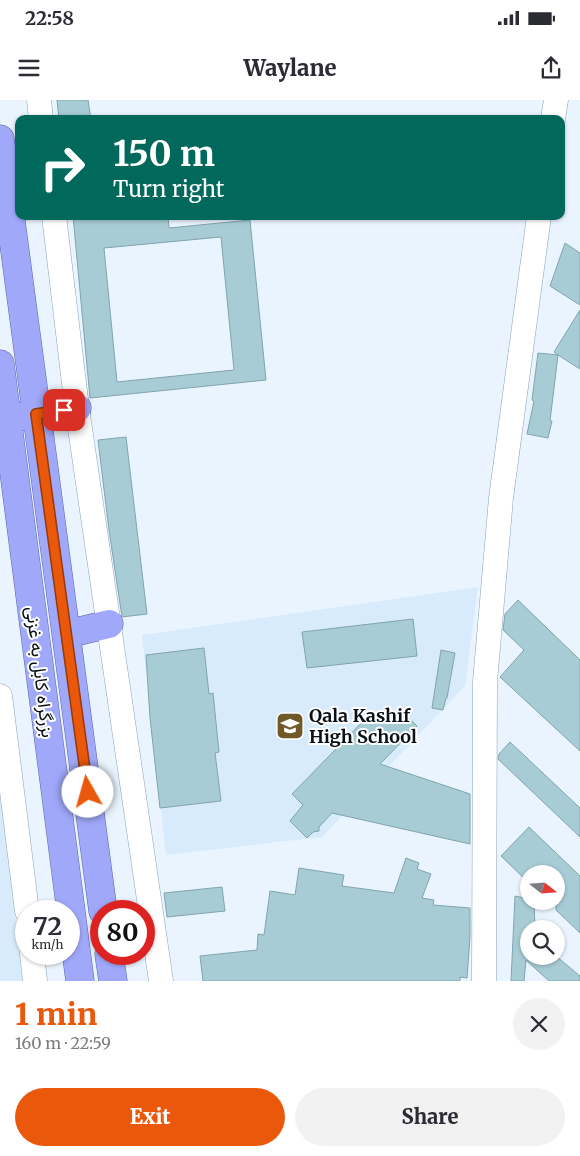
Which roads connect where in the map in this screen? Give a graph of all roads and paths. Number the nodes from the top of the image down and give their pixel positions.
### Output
1 (39, 100) edge
2 (556, 100) edge
3 (41, 115) edge
4 (554, 115) edge
5 (7, 148) edge
6 (54, 220) edge
7 (538, 220) edge
8 (0, 364) edge
9 (77, 408) junction
10 (36, 414) junction
11 (3, 419) edge
12 (109, 624) junction
13 (67, 634) junction
14 (0, 696) edge
15 (26, 900) edge
16 (102, 900) edge
17 (34, 965) edge
18 (111, 965) edge
19 (36, 981) edge
20 (80, 981) edge
21 (113, 981) edge
22 (161, 981) edge
23 (484, 981) edge

1 - 3 street
2 - 4 street
5 - 10 highway, بزرگراه کابل به غزنی
6 - 9 street
7 - 23 street
8 - 11 highway, بزرگراه کابل به غزنی
9 - 10 highway
9 - 12 street
10 - 11 highway
10 - 13 highway, بزرگراه کابل به غزنی
11 - 20 highway, بزرگراه کابل به غزنی
12 - 13 highway
12 - 22 street
13 - 16 highway, بزرگراه کابل به غزنی
14 - 15 street
17 - 19 street
18 - 21 highway

